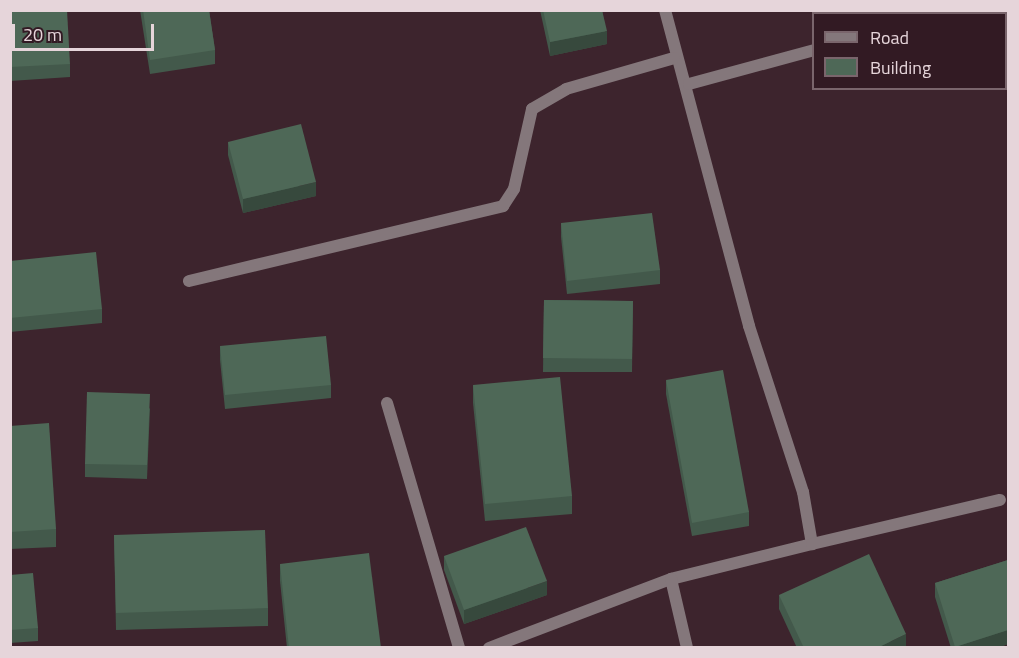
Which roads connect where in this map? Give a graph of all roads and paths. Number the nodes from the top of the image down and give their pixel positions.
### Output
1 (665, 10) edge
2 (812, 50) edge
3 (674, 58) junction
4 (689, 84) junction
5 (189, 281) dead end
6 (387, 403) dead end
7 (1000, 500) dead end
8 (812, 543) junction
9 (670, 579) junction
10 (459, 648) edge
11 (489, 648) edge
12 (687, 648) edge

1 - 3 street
2 - 4 street
3 - 4 street
3 - 5 street
4 - 8 street
6 - 10 street
7 - 8 street
8 - 9 street
9 - 11 street
9 - 12 street

